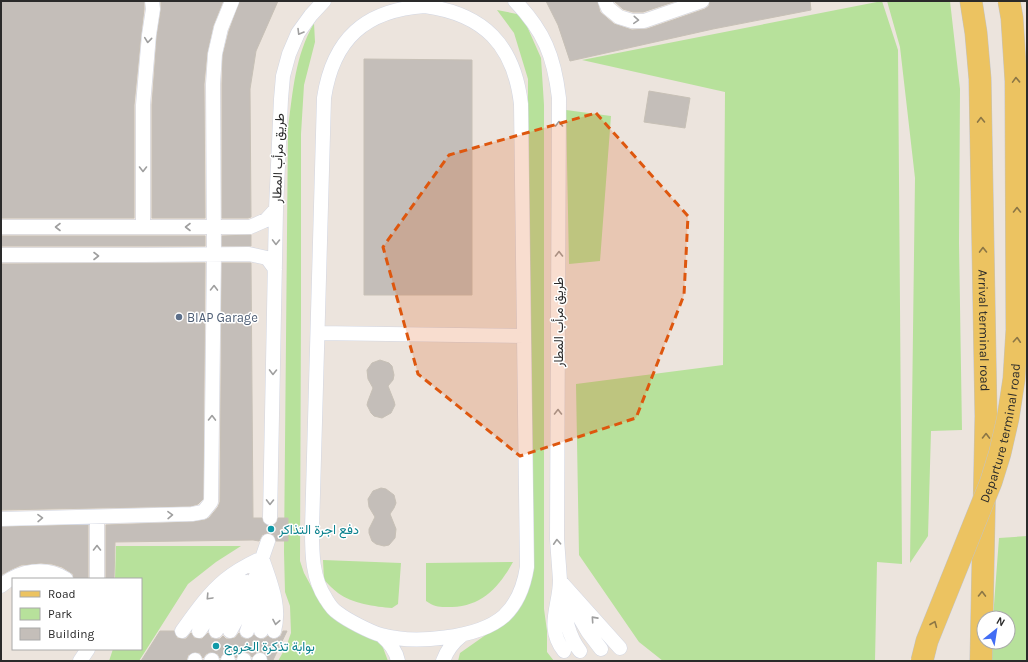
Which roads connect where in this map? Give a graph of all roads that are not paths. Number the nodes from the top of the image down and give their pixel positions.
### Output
1 (152, 1) edge
2 (232, 1) edge
3 (324, 1) edge
4 (515, 1) edge
5 (605, 1) edge
6 (702, 1) edge
7 (971, 1) edge
8 (1009, 1) edge
9 (276, 209) junction
10 (1, 227) edge
11 (143, 227) junction
12 (214, 227) junction
13 (1, 255) edge
14 (214, 255) junction
15 (275, 269) junction
16 (318, 333) junction
17 (524, 336) junction
18 (97, 517) junction
19 (270, 518) dead end
20 (1, 519) edge
21 (268, 541) dead end
22 (262, 558) junction
23 (13, 578) edge
24 (65, 578) edge
25 (97, 578) edge
26 (12, 579) edge
27 (560, 581) junction
28 (1, 586) edge
29 (182, 631) dead end
30 (199, 631) dead end
31 (216, 631) dead end
32 (230, 631) dead end
33 (247, 631) dead end
34 (268, 631) dead end
35 (381, 635) junction
36 (461, 636) junction
37 (620, 648) dead end
38 (601, 649) dead end
39 (89, 650) edge
40 (90, 650) edge
41 (564, 651) dead end
42 (580, 651) dead end
43 (80, 661) edge
44 (84, 661) edge
45 (398, 661) edge
46 (443, 661) edge
47 (922, 661) edge
48 (981, 661) edge

1 -> 11 lane
2 - 12 lane
3 -> 9 lane, طريق مرأب المطار
27 -> 4 lane, طريق مرأب المطار
5 -> 6 lane
48 -> 7 main road, Arrival terminal road
47 -> 8 main road, Departure terminal road, bridge
9 - 12 lane
9 -> 15 lane, طريق مرأب المطار
11 -> 10 lane
12 -> 11 lane
12 - 14 lane
13 -> 14 lane
14 - 15 lane
18 -> 14 lane
15 -> 19 lane, طريق مرأب المطار
16 - 17 lane
16 - 17 lane
16 - 35 lane
17 - 36 lane
20 -> 18 lane
25 -> 18 lane
21 - 22 lane
22 -> 29 lane
22 - 30 lane
22 - 31 lane
22 - 32 lane
22 - 33 lane
22 - 34 lane
23 - 24 lane
26 - 28 lane
37 -> 27 lane
27 - 38 lane
27 - 41 lane, طريق مرأب المطار
27 - 42 lane
35 - 36 lane
35 - 45 lane
36 - 46 lane
39 - 43 lane
40 - 44 lane

